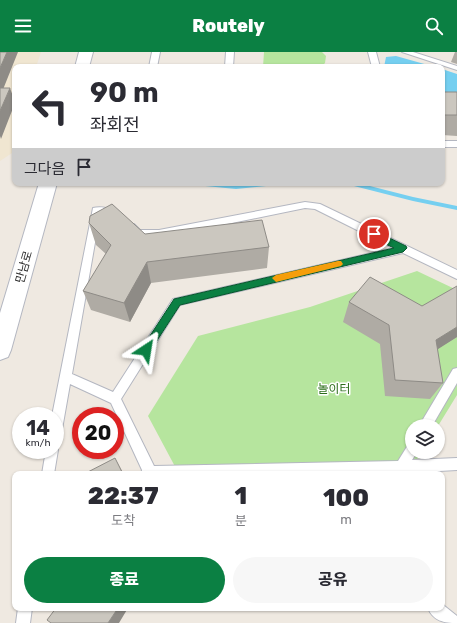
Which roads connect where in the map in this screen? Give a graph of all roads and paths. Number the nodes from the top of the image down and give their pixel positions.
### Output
1 (86, 52) edge
2 (156, 52) edge
3 (230, 52) edge
4 (372, 52) edge
5 (406, 52) edge
6 (438, 52) edge
7 (435, 61) junction
8 (83, 64) edge
9 (154, 64) edge
10 (229, 64) edge
11 (375, 64) edge
12 (444, 64) edge
13 (445, 64) edge
14 (457, 68) edge
15 (445, 144) edge
16 (457, 144) edge
17 (47, 186) edge
18 (403, 248) junction
19 (457, 275) edge
20 (0, 350) edge
21 (457, 373) edge
22 (65, 376) junction
23 (114, 399) junction
24 (60, 407) edge
25 (429, 419) edge
26 (50, 459) edge
27 (406, 459) edge
28 (457, 464) edge
29 (401, 467) junction
30 (48, 471) edge
31 (148, 471) edge
32 (380, 471) edge
33 (25, 611) edge
34 (439, 611) edge
35 (23, 623) edge
36 (454, 623) edge

1 - 8 street
2 - 9 lane
3 - 10 lane
4 - 11 lane
5 - 7 lane
6 - 7 lane
7 - 12 lane
13 - 14 lane
15 - 16 lane
17 - 20 street, 만남로
18 - 19 lane
18 - 22 lane
18 - 23 lane
21 - 25 lane
22 - 23 lane
22 - 24 lane
23 - 31 lane
26 - 30 lane
27 - 29 lane
28 - 29 lane
29 - 32 lane
33 - 35 lane
34 - 36 lane

